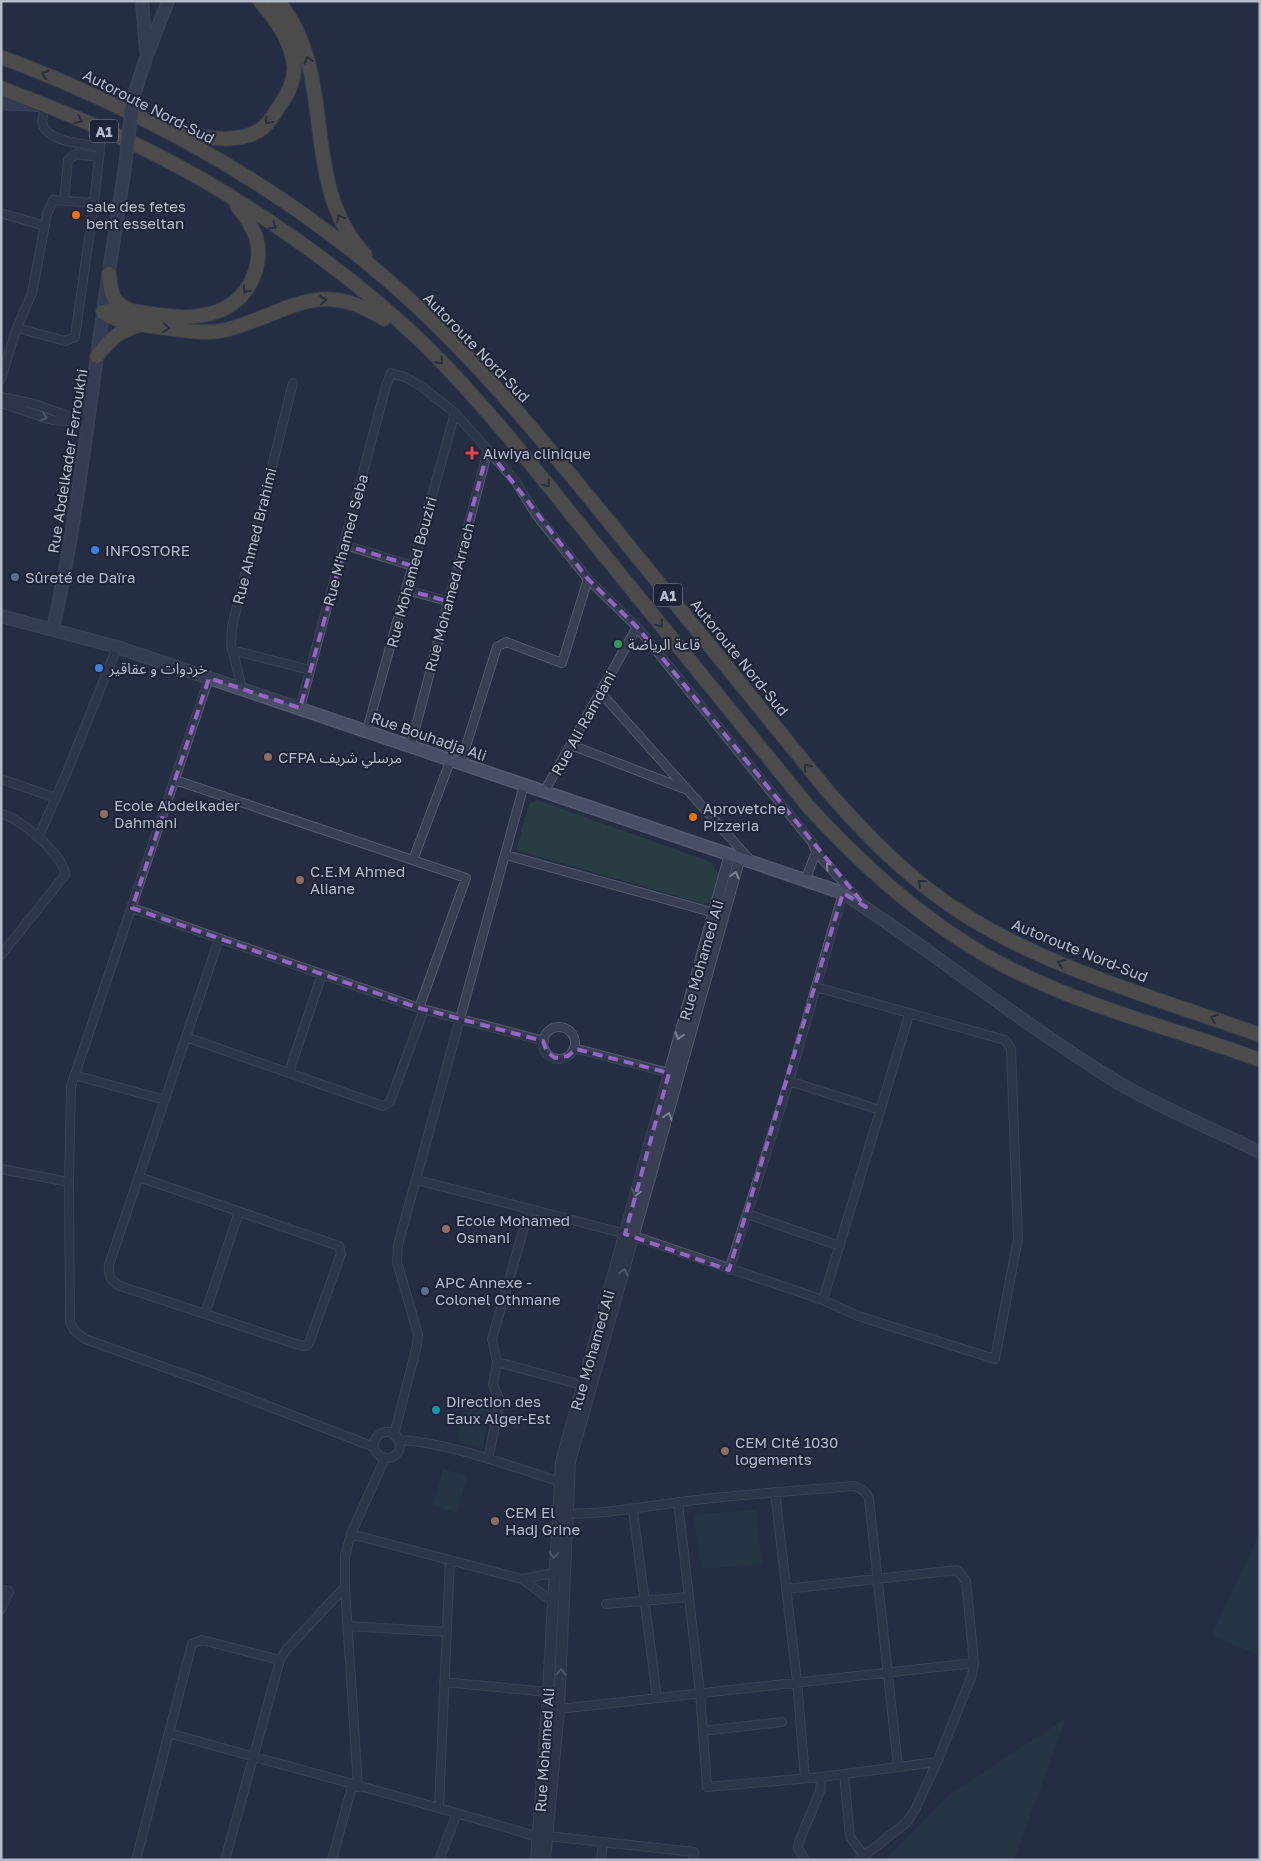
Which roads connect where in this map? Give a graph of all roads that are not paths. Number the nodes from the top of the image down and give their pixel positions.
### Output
1 (142, 1) edge
2 (168, 1) edge
3 (260, 1) edge
4 (278, 1) edge
5 (147, 55) junction
6 (1, 57) edge
7 (1, 88) edge
8 (106, 100) junction
9 (1, 103) edge
10 (45, 105) junction
11 (102, 130) junction
12 (100, 147) junction
13 (99, 158) junction
14 (203, 181) junction
15 (64, 201) junction
16 (94, 203) junction
17 (1, 213) edge
18 (45, 226) junction
19 (109, 274) junction
20 (391, 283) junction
21 (133, 311) junction
22 (103, 312) junction
23 (142, 325) junction
24 (17, 328) junction
25 (426, 346) junction
26 (97, 356) junction
27 (1, 379) edge
28 (292, 384) dead end
29 (1, 397) edge
30 (1, 403) edge
31 (455, 413) junction
32 (89, 423) junction
33 (488, 450) junction
34 (345, 544) junction
35 (413, 566) junction
36 (588, 579) junction
37 (407, 590) junction
38 (447, 601) junction
39 (1, 616) edge
40 (637, 627) junction
41 (53, 629) junction
42 (117, 647) junction
43 (232, 650) junction
44 (310, 670) junction
45 (209, 678) junction
46 (242, 688) junction
47 (600, 692) junction
48 (300, 708) junction
49 (367, 730) junction
50 (411, 745) junction
51 (570, 745) junction
52 (456, 761) junction
53 (1, 779) edge
54 (175, 780) junction
55 (524, 785) junction
56 (687, 790) junction
57 (544, 792) junction
58 (56, 798) junction
59 (1, 814) edge
60 (38, 836) junction
61 (816, 852) junction
62 (506, 855) junction
63 (740, 857) junction
64 (413, 860) junction
65 (806, 878) junction
66 (843, 893) junction
67 (866, 907) junction
68 (132, 908) junction
69 (714, 913) junction
70 (219, 939) junction
71 (1, 955) edge
72 (322, 974) junction
73 (816, 987) junction
74 (421, 1008) junction
75 (909, 1015) junction
76 (461, 1020) junction
77 (1260, 1035) edge
78 (186, 1037) junction
79 (544, 1041) junction
80 (574, 1048) junction
81 (1260, 1060) edge
82 (289, 1072) junction
83 (669, 1073) junction
84 (74, 1075) junction
85 (789, 1081) junction
86 (165, 1100) junction
87 (880, 1110) junction
88 (1260, 1152) edge
89 (1, 1169) edge
90 (139, 1177) junction
91 (416, 1180) junction
92 (69, 1182) junction
93 (529, 1210) junction
94 (239, 1212) junction
95 (747, 1214) junction
96 (629, 1235) junction
97 (840, 1246) junction
98 (729, 1270) junction
99 (824, 1300) junction
100 (205, 1314) junction
101 (497, 1362) junction
102 (582, 1385) junction
103 (396, 1437) junction
104 (374, 1447) junction
105 (385, 1458) junction
106 (488, 1459) junction
107 (563, 1483) junction
108 (775, 1492) junction
109 (678, 1502) junction
110 (633, 1510) junction
111 (567, 1514) junction
112 (351, 1534) junction
113 (450, 1560) junction
114 (553, 1573) junction
115 (522, 1579) junction
116 (878, 1579) junction
117 (564, 1580) junction
118 (345, 1587) junction
119 (786, 1589) junction
120 (1, 1590) edge
121 (564, 1592) junction
122 (689, 1597) junction
123 (644, 1600) junction
124 (552, 1601) junction
125 (606, 1604) dead end
126 (1, 1609) edge
127 (348, 1626) junction
128 (447, 1632) junction
129 (280, 1660) junction
130 (974, 1663) junction
131 (889, 1672) junction
132 (797, 1681) junction
133 (444, 1682) junction
134 (548, 1692) junction
135 (700, 1693) junction
136 (657, 1698) junction
137 (559, 1709) junction
138 (782, 1722) dead end
139 (703, 1731) junction
140 (169, 1733) junction
141 (254, 1757) junction
142 (937, 1762) junction
143 (898, 1767) junction
144 (844, 1774) junction
145 (821, 1776) junction
146 (805, 1778) junction
147 (355, 1786) junction
148 (439, 1807) junction
149 (457, 1813) junction
150 (543, 1836) junction
151 (603, 1842) junction
152 (862, 1858) edge
153 (136, 1860) edge
154 (225, 1860) edge
155 (332, 1860) edge
156 (439, 1860) edge
157 (536, 1860) edge
158 (545, 1860) edge
159 (601, 1860) edge
160 (693, 1860) edge
161 (805, 1860) edge

1 - 5 main road
2 - 5 main road, Rue Abdelkader Ferroukhi
3 -> 8 highway
20 -> 4 highway
5 - 19 main road, Rue Abdelkader Ferroukhi, bridge
8 -> 6 highway, Autoroute Nord-Sud / A1
7 - 10 highway, A1
8 - 20 highway, Autoroute Nord-Sud / A1
9 - 10 main road
10 -> 11 highway, A1
10 - 12 street
11 - 12 street
11 - 14 highway, A1
12 - 13 street
13 - 15 street
13 - 16 street
14 -> 21 highway
14 -> 25 highway, A1
15 - 16 street
15 - 18 street
16 - 24 street
17 - 18 street
18 - 24 street
19 - 21 highway
19 - 22 main road, Rue Abdelkader Ferroukhi
77 -> 20 highway, Autoroute Nord-Sud / A1
21 - 22 highway
22 - 23 highway
22 - 26 main road, Rue Abdelkader Ferroukhi
23 -> 25 highway
23 - 26 highway
24 - 27 street
25 -> 81 highway, A1
26 - 32 main road, Rue Abdelkader Ferroukhi
28 - 43 street, Rue Ahmed Brahimi
29 - 32 street
30 -> 32 street
31 - 33 street
31 - 34 street, Rue M'hamed Seba
31 - 35 street, Rue Mohamed Bouziri
32 - 41 main road, Rue Abdelkader Ferroukhi
33 - 36 street
33 - 38 street, Rue Mohamed Arrach
34 - 35 street
34 - 44 street, Rue M'hamed Seba
35 - 37 street, Rue Mohamed Bouziri
36 - 40 street
36 - 52 street
37 - 38 street
37 - 49 street, Rue Mohamed Bouziri
38 - 50 street, Rue Mohamed Arrach
39 - 41 main road, Rue Bouhadja Ali
40 - 47 street, Rue Ali Ramdani
40 - 61 street
41 - 42 main road, Rue Bouhadja Ali
42 - 45 main road, Rue Bouhadja Ali
42 - 58 street
43 - 44 street
43 - 46 street, Rue Ahmed Brahimi
44 - 48 street, Rue M'hamed Seba
45 - 46 main road, Rue Bouhadja Ali
45 - 54 street
46 - 48 main road, Rue Bouhadja Ali
47 - 51 street, Rue Ali Ramdani
47 - 56 street
48 - 49 main road, Rue Bouhadja Ali
49 - 50 main road, Rue Bouhadja Ali
50 - 52 main road, Rue Bouhadja Ali
51 - 56 street
51 - 57 street, Rue Ali Ramdani
52 - 55 main road, Rue Bouhadja Ali
52 - 64 street
53 - 58 street
54 - 64 street
54 - 68 street
55 - 57 main road, Rue Bouhadja Ali
55 - 62 street
56 - 63 street
57 - 63 main road, Rue Bouhadja Ali
58 - 60 street
59 - 60 street
60 - 71 street
61 - 65 street
67 -> 61 street
62 - 69 street
62 - 76 street
63 - 65 main road, Rue Bouhadja Ali
63 - 69 street, Rue Mohamed Ali
96 -> 63 street
64 - 74 street
65 - 66 main road, Rue Bouhadja Ali
66 - 67 main road, Rue Bouhadja Ali
66 - 73 street
67 - 88 main road, Rue Bouhadja Ali
68 - 70 street
68 - 84 street
69 -> 83 street, Rue Mohamed Ali
70 - 72 street
70 - 78 street
72 - 74 street
72 - 82 street
73 - 75 street
73 - 85 street
74 - 76 street
74 - 82 street
75 - 87 street
75 - 99 street
76 - 79 street
76 - 91 street
78 - 82 street
78 - 86 street
79 - 80 street
79 - 80 street
80 - 83 street
83 -> 96 street, Rue Mohamed Ali
84 - 86 street
84 - 92 street
85 - 87 street
85 - 95 street
86 - 90 street
87 - 97 street
89 - 92 street
90 - 94 street
90 - 100 street
91 - 93 street
91 - 103 street
92 - 104 street
93 - 96 street
93 - 101 street
94 - 100 street
94 - 100 street
95 - 97 street
95 - 98 street
96 - 98 street
96 - 102 street, Rue Mohamed Ali
107 -> 96 street
97 - 99 street
98 - 99 street
101 - 102 street
101 - 106 street
102 - 107 street, Rue Mohamed Ali
103 - 104 street
103 - 105 street
103 - 106 street
104 - 105 street
105 - 112 street
106 - 107 street
107 - 111 street
107 -> 114 street, Rue Mohamed Ali
108 - 109 street
108 - 116 street
108 - 119 street
109 - 110 street
109 - 122 street
110 - 111 street
110 - 123 street
111 - 117 street
112 - 113 street
112 - 118 street
113 - 115 street
113 - 128 street
114 - 115 street
114 - 117 street
114 - 124 street, Rue Mohamed Ali
115 - 124 street
116 - 119 street
116 - 130 street
116 - 131 street
117 - 121 street
118 - 127 street
118 - 129 street
119 - 132 street
120 - 126 street
121 - 124 street
137 -> 121 street
122 - 123 street
122 - 135 street
123 - 125 street
123 - 136 street
124 - 134 street, Rue Mohamed Ali
127 - 128 street
127 - 147 street
128 - 133 street
129 - 140 street
129 - 141 street
130 - 131 street
130 - 142 street
131 - 132 street
131 - 143 street
132 - 135 street
132 - 146 street
133 - 134 street
133 - 148 street
134 - 150 street, Rue Mohamed Ali
135 - 136 street
135 - 139 street
136 - 137 street
137 - 150 street
138 - 139 street
139 - 146 street
140 - 141 street
140 - 153 street
141 - 147 street
141 - 154 street
142 - 143 street
142 - 152 street
143 - 144 street
144 - 145 street
144 - 152 street
145 - 146 street
145 - 161 street
147 - 148 street
147 - 155 street
148 - 149 street
149 - 150 street
149 - 156 street
150 - 151 street
150 - 157 street, Rue Mohamed Ali
150 - 158 street
151 - 159 street
151 - 160 street

